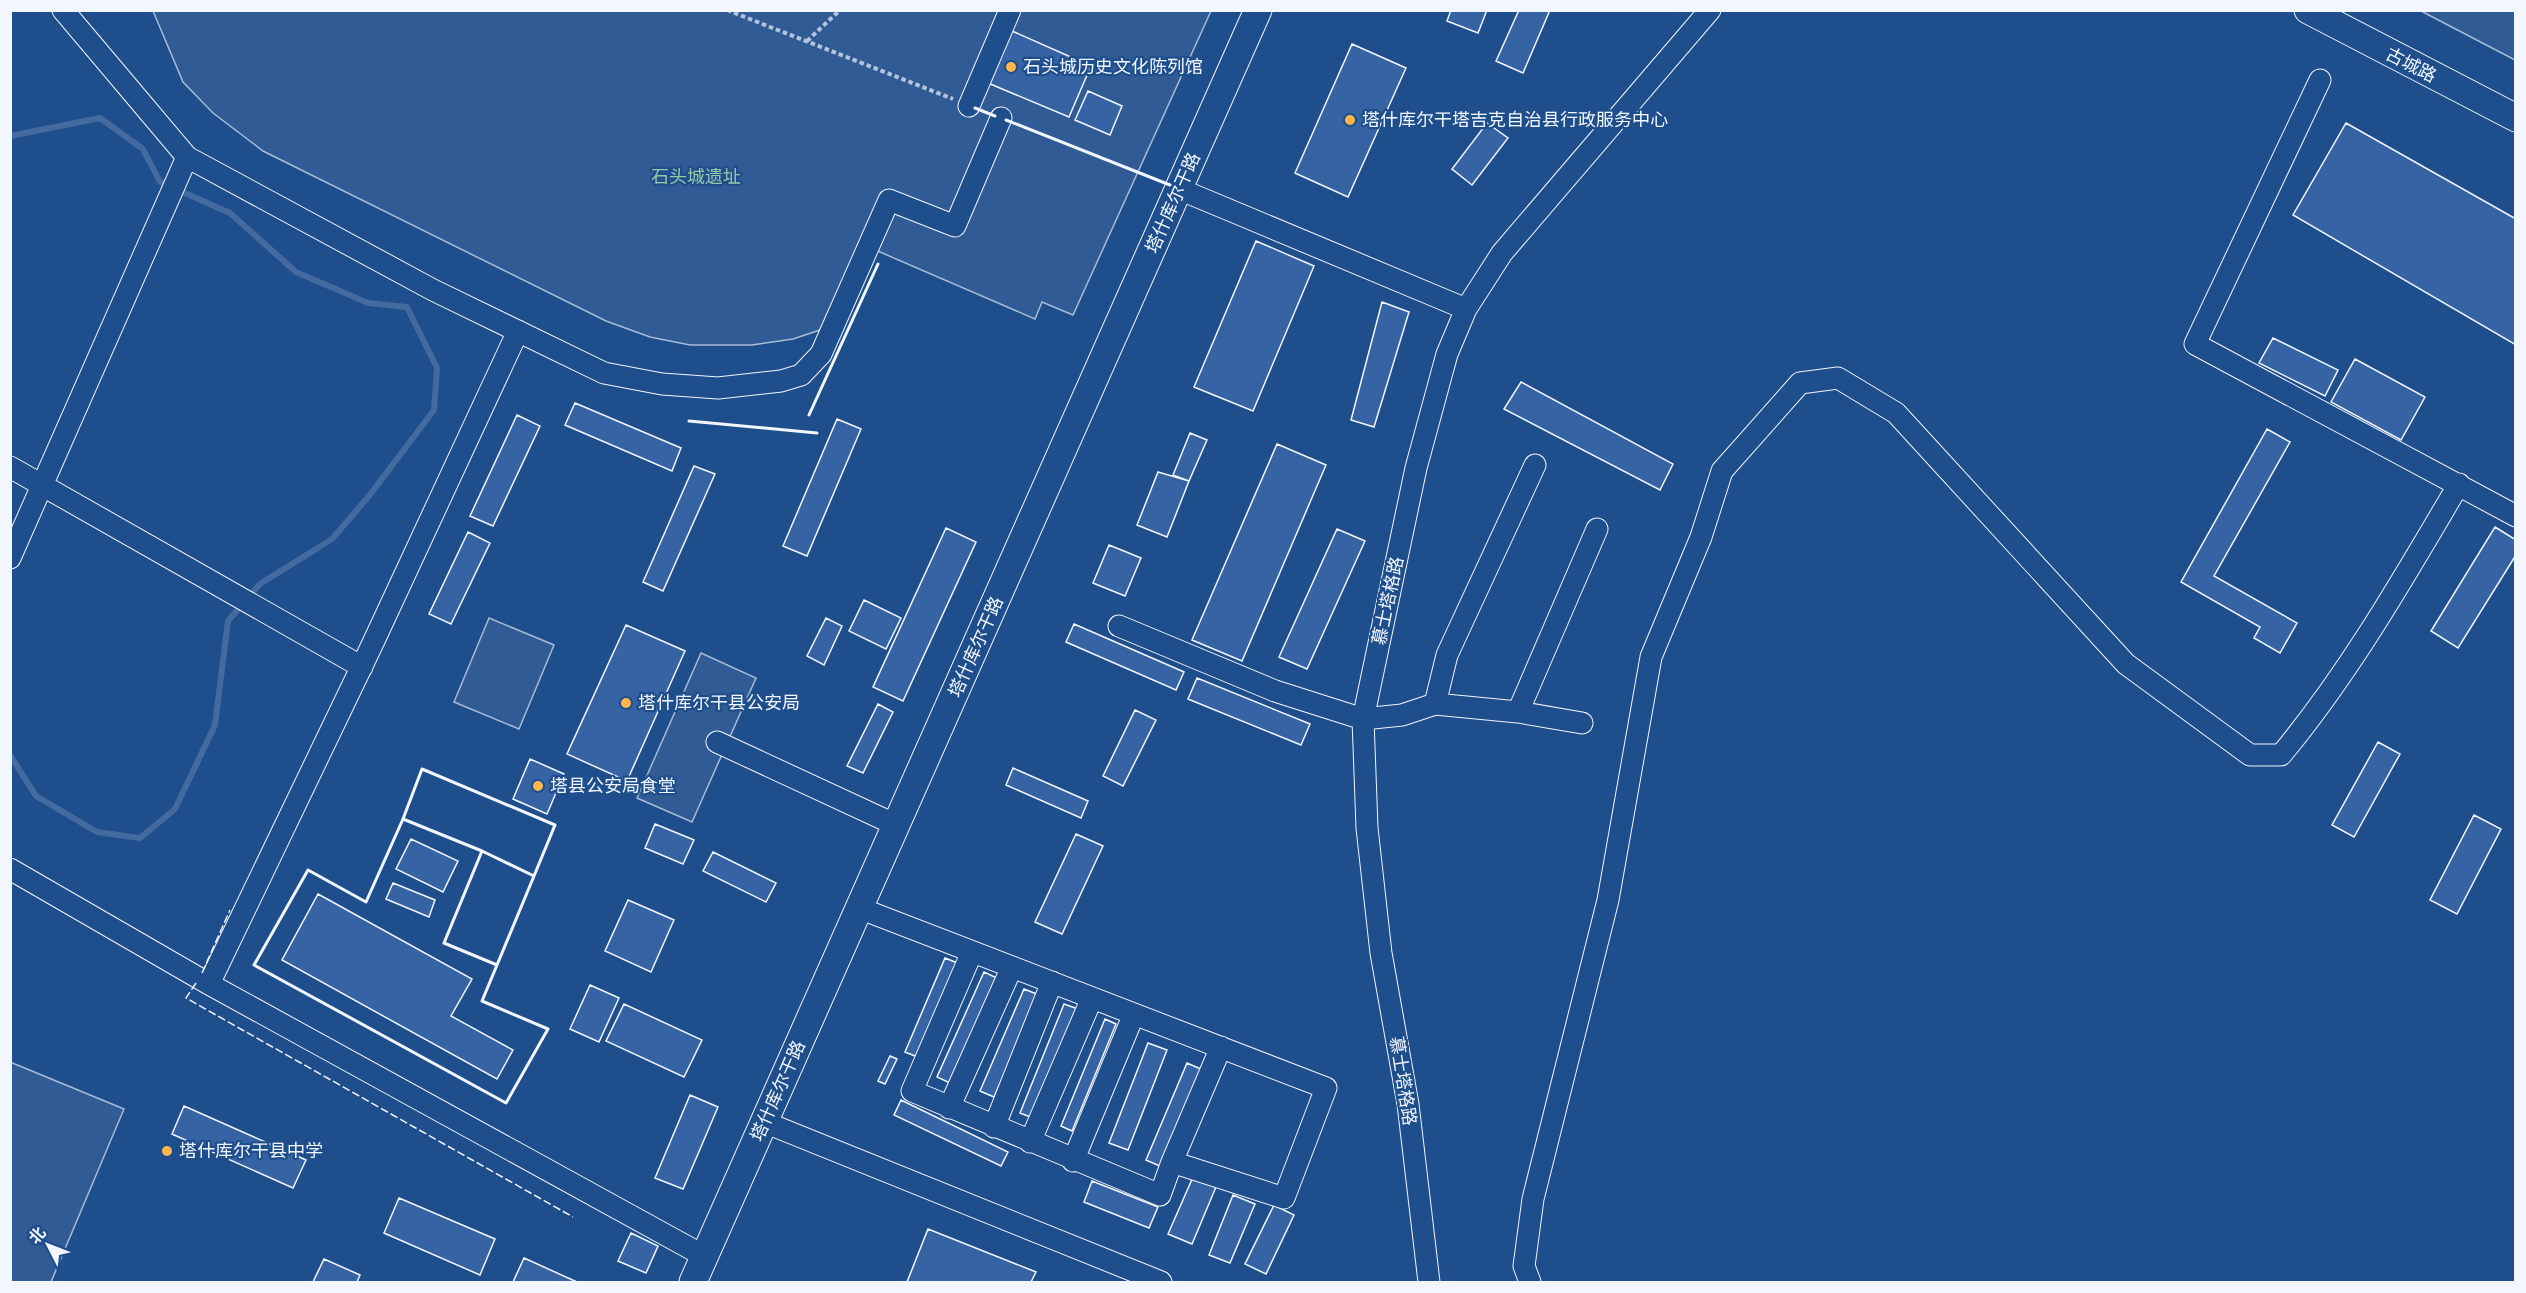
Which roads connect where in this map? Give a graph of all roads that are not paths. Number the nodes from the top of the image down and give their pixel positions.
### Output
1 (63, 10) edge
2 (1010, 10) edge
3 (1258, 10) edge
4 (1710, 10) edge
5 (2308, 10) edge
6 (2320, 80) dead end
7 (969, 105) road end
8 (1001, 118) dead end
9 (2516, 118) edge
10 (188, 157) junction
11 (1179, 189) junction
12 (1466, 309) junction
13 (518, 331) junction
14 (1535, 465) dead end
15 (10, 467) edge
16 (43, 484) junction
17 (2459, 484) junction
18 (2516, 516) edge
19 (1598, 529) dead end
20 (10, 558) edge
21 (1119, 626) dead end
22 (362, 667) junction
23 (1435, 704) junction
24 (1518, 712) junction
25 (1363, 719) junction
26 (1582, 723) dead end
27 (717, 742) dead end
28 (896, 825) junction
29 (10, 869) edge
30 (859, 908) junction
31 (972, 952) junction
32 (1012, 967) junction
33 (1052, 982) junction
34 (209, 984) junction
35 (1092, 998) junction
36 (1134, 1014) junction
37 (1221, 1047) junction
38 (949, 1108) junction
39 (764, 1122) junction
40 (994, 1127) junction
41 (1030, 1142) junction
42 (1073, 1161) junction
43 (1172, 1161) junction
44 (704, 1256) junction
45 (693, 1282) edge
46 (1161, 1282) edge
47 (1429, 1282) edge
48 (1530, 1282) edge

1 - 10 street
2 - 7 street
3 - 11 main road, 塔什库尔干路
4 - 12 street, 慕士塔格路
5 - 9 main road, 古城路
6 - 17 street
8 - 13 street
10 - 13 street
10 - 16 street
11 - 12 street
11 - 28 main road, 塔什库尔干路
12 - 25 street, 慕士塔格路
13 - 22 street
14 - 23 street
15 - 16 street
16 - 20 street
16 - 22 street
17 - 18 street
17 - 48 street
19 - 24 street
21 - 25 street
22 - 34 street
23 - 24 street
23 - 25 street
24 - 26 street
25 - 47 street, 慕士塔格路
27 - 28 street
28 - 30 main road, 塔什库尔干路
29 - 34 street
30 - 31 street
30 - 39 main road, 塔什库尔干路
31 - 32 street
31 - 38 street
32 - 33 street
32 - 38 street
33 - 35 street
33 - 40 street
34 - 44 street
35 - 36 street
35 - 41 street
36 - 37 street
36 - 42 street
37 - 43 street
37 - 43 street
38 - 40 street
39 - 44 main road, 塔什库尔干路
39 - 46 street
40 - 41 street
41 - 42 street
42 - 43 street
44 - 45 main road, 塔什库尔干路

